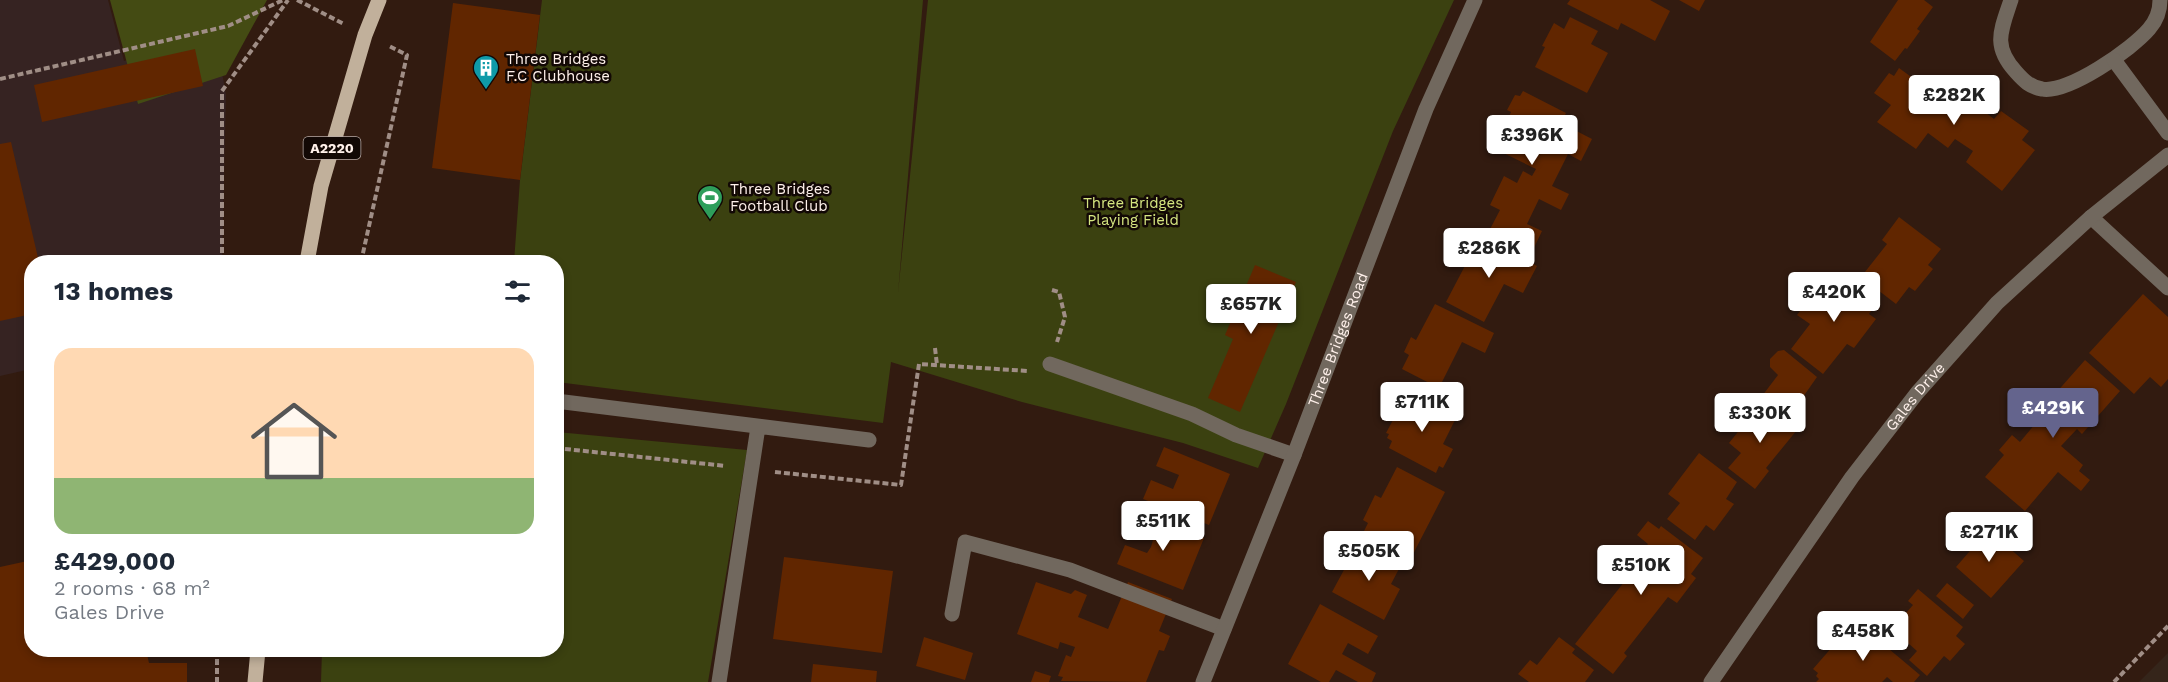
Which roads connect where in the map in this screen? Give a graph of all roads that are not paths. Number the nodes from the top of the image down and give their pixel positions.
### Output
1 (379, 0) edge
2 (1475, 0) edge
3 (2011, 0) edge
4 (2160, 0) edge
5 (2114, 60) junction
6 (2168, 134) edge
7 (2168, 154) edge
8 (2091, 217) junction
9 (308, 255) edge
10 (2168, 288) edge
11 (1050, 364) road end
12 (564, 402) edge
13 (758, 427) junction
14 (869, 440) dead end
15 (1294, 455) junction
16 (952, 614) dead end
17 (1224, 629) junction
18 (257, 657) edge
19 (255, 682) edge
20 (719, 682) edge
21 (1203, 682) edge
22 (1711, 682) edge

1 - 9 main road, A2220
2 - 15 street, Three Bridges Road
3 - 5 street
4 - 5 street
5 - 6 street
7 - 8 street, Gales Drive
8 - 10 street
8 - 22 street, Gales Drive
11 - 15 street
12 - 13 street
13 - 14 street
13 - 20 street
15 - 17 street, Three Bridges Road
16 - 17 street
17 - 21 street, Three Bridges Road
18 - 19 main road

